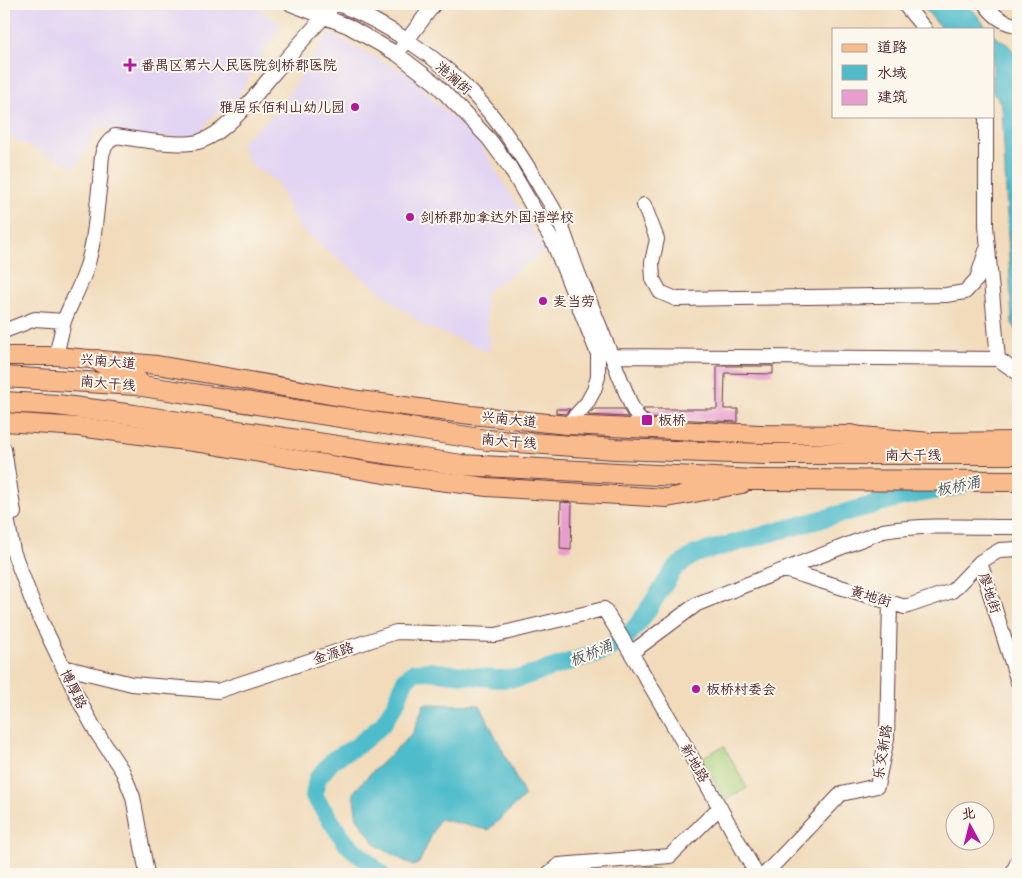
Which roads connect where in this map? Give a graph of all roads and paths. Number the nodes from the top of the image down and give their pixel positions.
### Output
1 (292, 4) edge
2 (337, 4) edge
3 (904, 4) edge
4 (984, 4) edge
5 (433, 5) edge
6 (324, 17) junction
7 (1018, 25) edge
8 (924, 28) edge
9 (407, 40) junction
10 (397, 54) junction
11 (986, 118) edge
12 (540, 186) junction
13 (526, 195) junction
14 (644, 204) dead end
15 (988, 245) junction
16 (578, 289) junction
17 (64, 321) junction
18 (4, 332) edge
19 (4, 356) edge
20 (56, 356) junction
21 (612, 356) junction
22 (998, 356) junction
23 (96, 360) junction
24 (1018, 373) edge
25 (4, 376) edge
26 (148, 387) junction
27 (4, 418) edge
28 (567, 425) junction
29 (649, 429) junction
30 (850, 435) junction
31 (1018, 441) edge
32 (4, 449) edge
33 (1018, 454) edge
34 (944, 455) junction
35 (1018, 481) edge
36 (4, 501) edge
37 (1018, 527) edge
38 (8, 546) edge
39 (1018, 549) edge
40 (980, 562) junction
41 (785, 570) junction
42 (890, 602) junction
43 (604, 609) joint
44 (631, 653) junction
45 (63, 667) junction
46 (1018, 682) edge
47 (720, 807) junction
48 (1018, 861) edge
49 (147, 874) edge
50 (548, 874) edge
51 (756, 874) edge
52 (765, 874) edge
53 (1012, 874) edge

1 - 6 street, 滟澜街
2 - 6 street
2 - 9 street, 滟澜街
3 - 8 street
4 - 7 street
5 - 9 street
6 - 10 street, 滟澜街
6 - 17 street
9 - 10 street
9 - 12 street, 滟澜街
10 - 13 street, 滟澜街
11 - 15 street
12 - 13 street
12 - 16 street, 滟澜街
13 - 16 street, 滟澜街
14 - 15 street
15 - 22 street
16 - 21 street
16 - 28 street
17 - 18 street
17 - 20 street
19 - 20 main road, 兴南大道
20 - 23 main road, 兴南大道
21 - 22 street
21 - 29 street
22 - 24 street
23 - 26 highway
23 - 28 main road, 兴南大道
25 - 26 highway, 南大干线
26 - 34 highway, 南大干线
27 - 35 highway, 南大干线
28 - 29 main road, 兴南大道
29 - 30 main road, 兴南大道
30 - 31 main road, 兴南大道
30 - 34 highway
32 - 38 street
33 - 34 highway, 南大干线
36 - 38 street, 博厚路
37 - 41 street
38 - 45 street, 博厚路
39 - 40 street, 黄地街
40 - 42 street, 黄地街
40 - 46 street, 廖地街
41 - 42 street, 黄地街
41 - 44 street
42 - 52 street, 乐交新路
43 - 44 street, 新地路
43 - 45 street, 金源路
44 - 47 street, 新地路
45 - 49 street, 博厚路
47 - 50 street
47 - 51 street, 新地路
48 - 53 street

